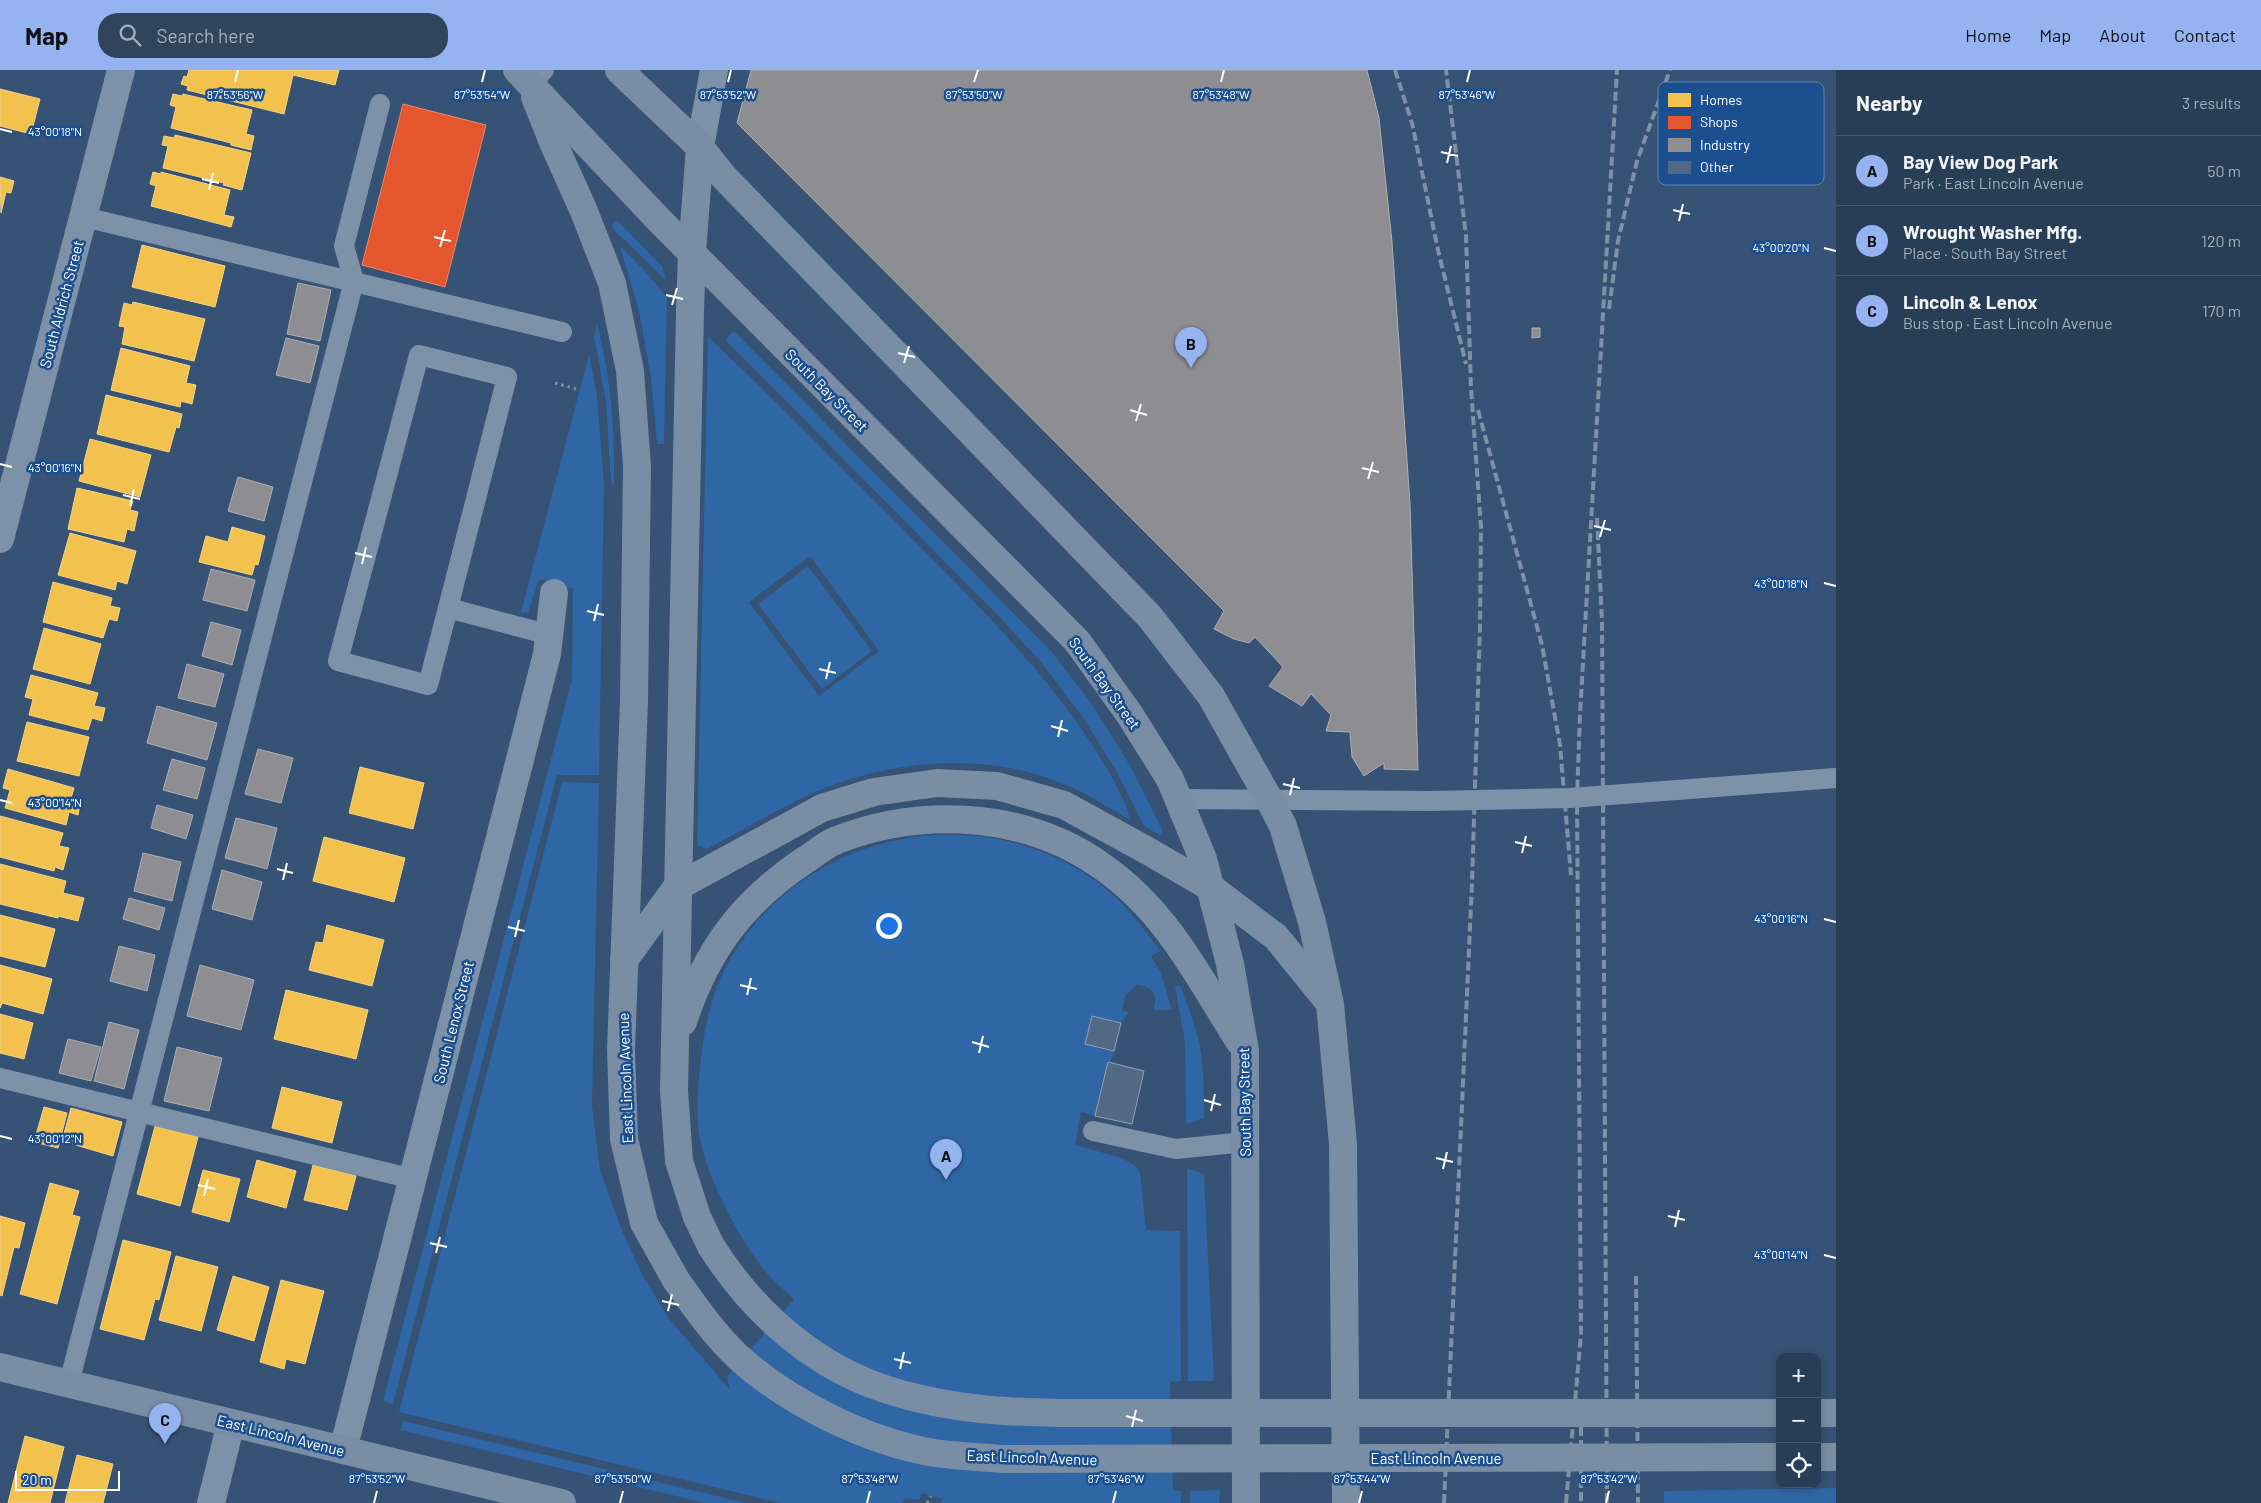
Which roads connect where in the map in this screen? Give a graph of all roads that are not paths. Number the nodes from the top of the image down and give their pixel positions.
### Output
1 (121, 70) edge
2 (619, 70) edge
3 (714, 70) edge
4 (530, 75) edge
5 (380, 104) dead end
6 (700, 147) junction
7 (84, 217) junction
8 (692, 253) junction
9 (354, 281) junction
10 (562, 332) dead end
11 (0, 539) edge
12 (554, 593) dead end
13 (448, 608) junction
14 (550, 636) junction
15 (1836, 778) edge
16 (1178, 800) junction
17 (1270, 801) junction
18 (677, 887) junction
19 (1210, 887) junction
20 (624, 960) junction
21 (1330, 1004) junction
22 (675, 1047) junction
23 (1245, 1051) junction
24 (0, 1078) edge
25 (140, 1112) junction
26 (1093, 1131) dead end
27 (1245, 1142) junction
28 (413, 1179) junction
29 (0, 1367) edge
30 (69, 1383) junction
31 (1776, 1413) edge
32 (1821, 1413) edge
33 (1836, 1413) edge
34 (231, 1422) junction
35 (343, 1450) junction
36 (1776, 1457) edge
37 (1821, 1457) edge
38 (1836, 1457) edge
39 (521, 1498) edge
40 (211, 1503) edge
41 (562, 1503) edge
42 (1246, 1503) edge
43 (1346, 1503) edge

1 - 7 street, South Aldrich Street
2 - 6 main road
3 - 6 street
4 - 8 main road, South Bay Street
4 - 20 main road, East Lincoln Avenue
5 - 9 lane
6 - 8 main road
6 - 17 main road
7 - 9 lane
7 - 11 street, South Aldrich Street
8 - 16 main road, South Bay Street
8 - 18 main road
9 - 10 lane
9 - 25 lane
12 - 14 street, South Lenox Street
13 - 13 lane
13 - 14 lane
14 - 28 street, South Lenox Street
15 - 17 lane
16 - 17 lane
16 - 19 main road, South Bay Street
17 - 21 main road
18 - 19 main road
18 - 20 main road
18 - 22 main road
19 - 21 main road
19 - 23 main road, South Bay Street
20 - 36 main road, East Lincoln Avenue, bridge
21 - 43 main road
22 - 23 main road
22 - 31 main road, bridge
23 - 27 main road, South Bay Street
24 - 25 lane
25 - 28 lane
25 - 30 lane
26 - 27 lane
27 - 42 main road, South Bay Street
28 - 35 street, South Lenox Street
29 - 30 main road, East Lincoln Avenue
30 - 34 main road, East Lincoln Avenue
32 - 33 main road
34 - 35 main road, East Lincoln Avenue
34 - 40 street
35 - 39 main road, East Lincoln Avenue
37 - 38 main road
39 - 41 main road, East Lincoln Avenue

